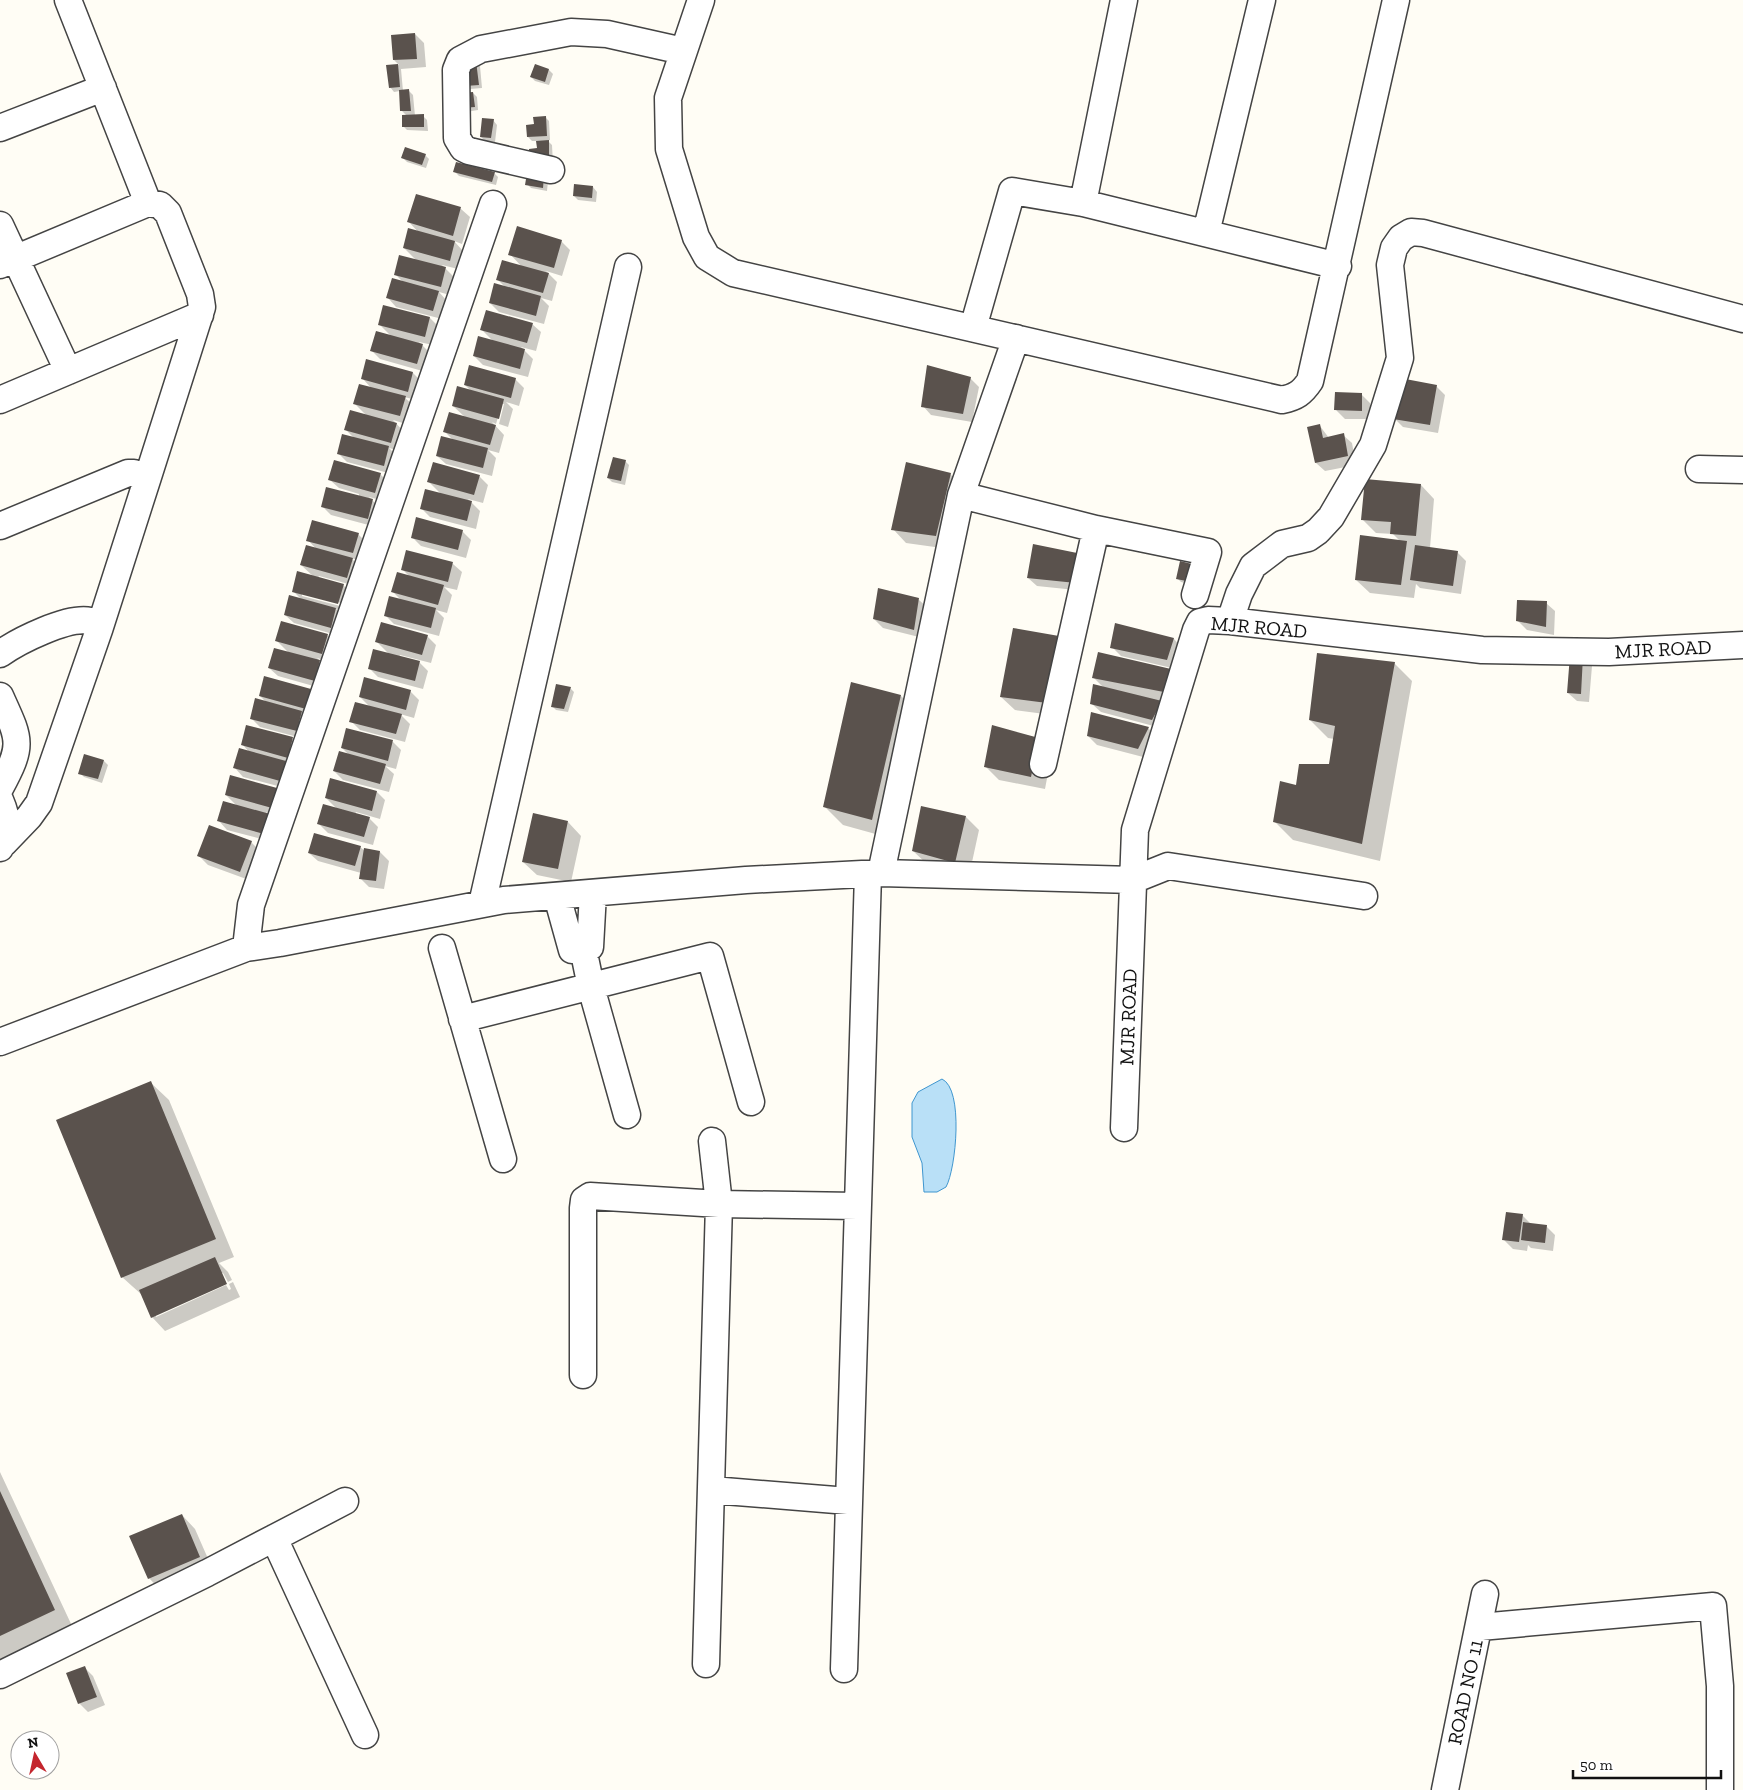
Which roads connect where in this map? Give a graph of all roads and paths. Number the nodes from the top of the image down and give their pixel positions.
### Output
1 (68, 0) edge
2 (701, 0) edge
3 (1124, 0) edge
4 (1262, 0) edge
5 (1396, 0) edge
6 (683, 51) junction
7 (103, 88) junction
8 (0, 128) edge
9 (552, 170) dead end
10 (148, 203) junction
11 (1083, 203) junction
12 (493, 204) dead end
13 (0, 225) edge
14 (1206, 233) junction
15 (8, 262) edge
16 (1338, 266) junction
17 (628, 267) dead end
18 (200, 315) junction
19 (1743, 319) edge
20 (973, 328) junction
21 (1016, 338) junction
22 (68, 371) junction
23 (0, 400) edge
24 (1699, 469) dead end
25 (1743, 470) edge
26 (147, 480) junction
27 (961, 495) junction
28 (0, 526) edge
29 (1096, 529) junction
30 (1195, 595) dead end
31 (1230, 620) junction
32 (99, 630) junction
33 (1743, 645) edge
34 (0, 654) edge
35 (0, 696) edge
36 (1043, 764) dead end
37 (0, 788) edge
38 (0, 800) edge
39 (2, 846) edge
40 (874, 874) junction
41 (1133, 880) junction
42 (593, 893) junction
43 (557, 896) junction
44 (1364, 896) dead end
45 (482, 904) junction
46 (246, 948) junction
47 (442, 948) dead end
48 (583, 948) junction
49 (591, 987) junction
50 (462, 1019) junction
51 (0, 1042) edge
52 (750, 1102) dead end
53 (627, 1114) dead end
54 (1124, 1128) dead end
55 (712, 1141) dead end
56 (503, 1159) dead end
57 (719, 1204) junction
58 (857, 1206) junction
59 (583, 1375) dead end
60 (712, 1490) junction
61 (848, 1501) junction
62 (346, 1502) dead end
63 (274, 1538) junction
64 (1485, 1594) dead end
65 (1480, 1627) junction
66 (706, 1664) dead end
67 (844, 1669) dead end
68 (0, 1675) edge
69 (365, 1735) dead end
70 (1445, 1790) edge
71 (1720, 1790) edge

1 - 7 street
2 - 6 street
3 - 11 street
4 - 14 street
5 - 16 street
6 - 9 street
6 - 20 street
7 - 8 street
7 - 10 street
10 - 15 street
10 - 18 street
11 - 14 street
11 - 20 street
12 - 46 street
13 - 15 street
14 - 16 street
15 - 22 street
16 - 21 street
17 - 45 street
18 - 22 street
18 - 26 street
19 - 31 street
20 - 21 street
21 - 27 street
22 - 23 street
24 - 25 street
26 - 28 street
26 - 32 street
27 - 29 street
27 - 40 street
29 - 30 street
29 - 36 street
31 - 33 street, MJR ROAD
31 - 41 street, MJR ROAD
32 - 34 street
32 - 39 street
35 - 37 street
38 - 39 street
40 - 41 street
40 - 42 street
40 - 58 street
41 - 44 street
41 - 54 street, MJR ROAD
42 - 43 street
42 - 48 street
43 - 45 street
43 - 48 street
45 - 46 street
46 - 51 street
47 - 50 street
48 - 49 street
49 - 50 street
49 - 52 street
49 - 53 street
50 - 56 street
55 - 57 street
57 - 58 street
57 - 59 street
57 - 60 street
58 - 61 street
60 - 61 street
60 - 66 street
61 - 67 street
62 - 63 street
63 - 68 street
63 - 69 street
64 - 65 street, ROAD NO 11
65 - 70 street, ROAD NO 11
65 - 71 street

